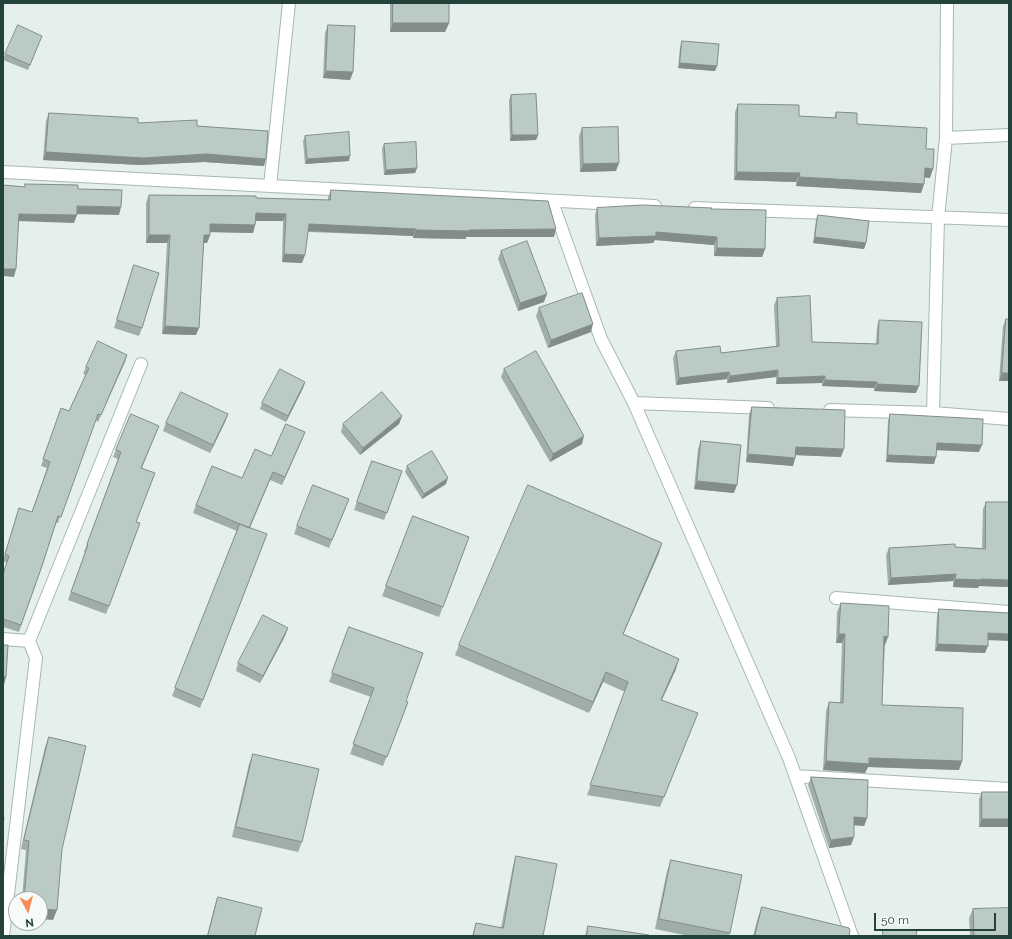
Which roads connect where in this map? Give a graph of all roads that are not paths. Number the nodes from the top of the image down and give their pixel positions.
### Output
1 (289, 3) edge
2 (947, 3) edge
3 (1009, 135) edge
4 (946, 138) junction
5 (3, 172) edge
6 (270, 186) junction
7 (552, 202) junction
8 (670, 207) edge
9 (686, 207) edge
10 (938, 218) junction
11 (1009, 220) edge
12 (141, 364) dead end
13 (634, 403) junction
14 (783, 408) edge
15 (815, 409) edge
16 (932, 413) junction
17 (1009, 419) edge
18 (836, 598) dead end
19 (1009, 612) edge
20 (3, 640) edge
21 (29, 641) junction
22 (795, 776) junction
23 (1009, 789) edge
24 (3, 936) edge
25 (852, 936) edge

1 - 6 street
2 - 4 street
3 - 4 street
4 - 10 street
5 - 6 street
6 - 7 street
7 - 8 street
7 - 13 street
9 - 10 street
10 - 11 street
10 - 16 street
12 - 21 street
13 - 14 street
13 - 22 street
15 - 16 street
16 - 17 street
18 - 19 street
20 - 21 street
21 - 24 street
22 - 23 street
22 - 25 street

